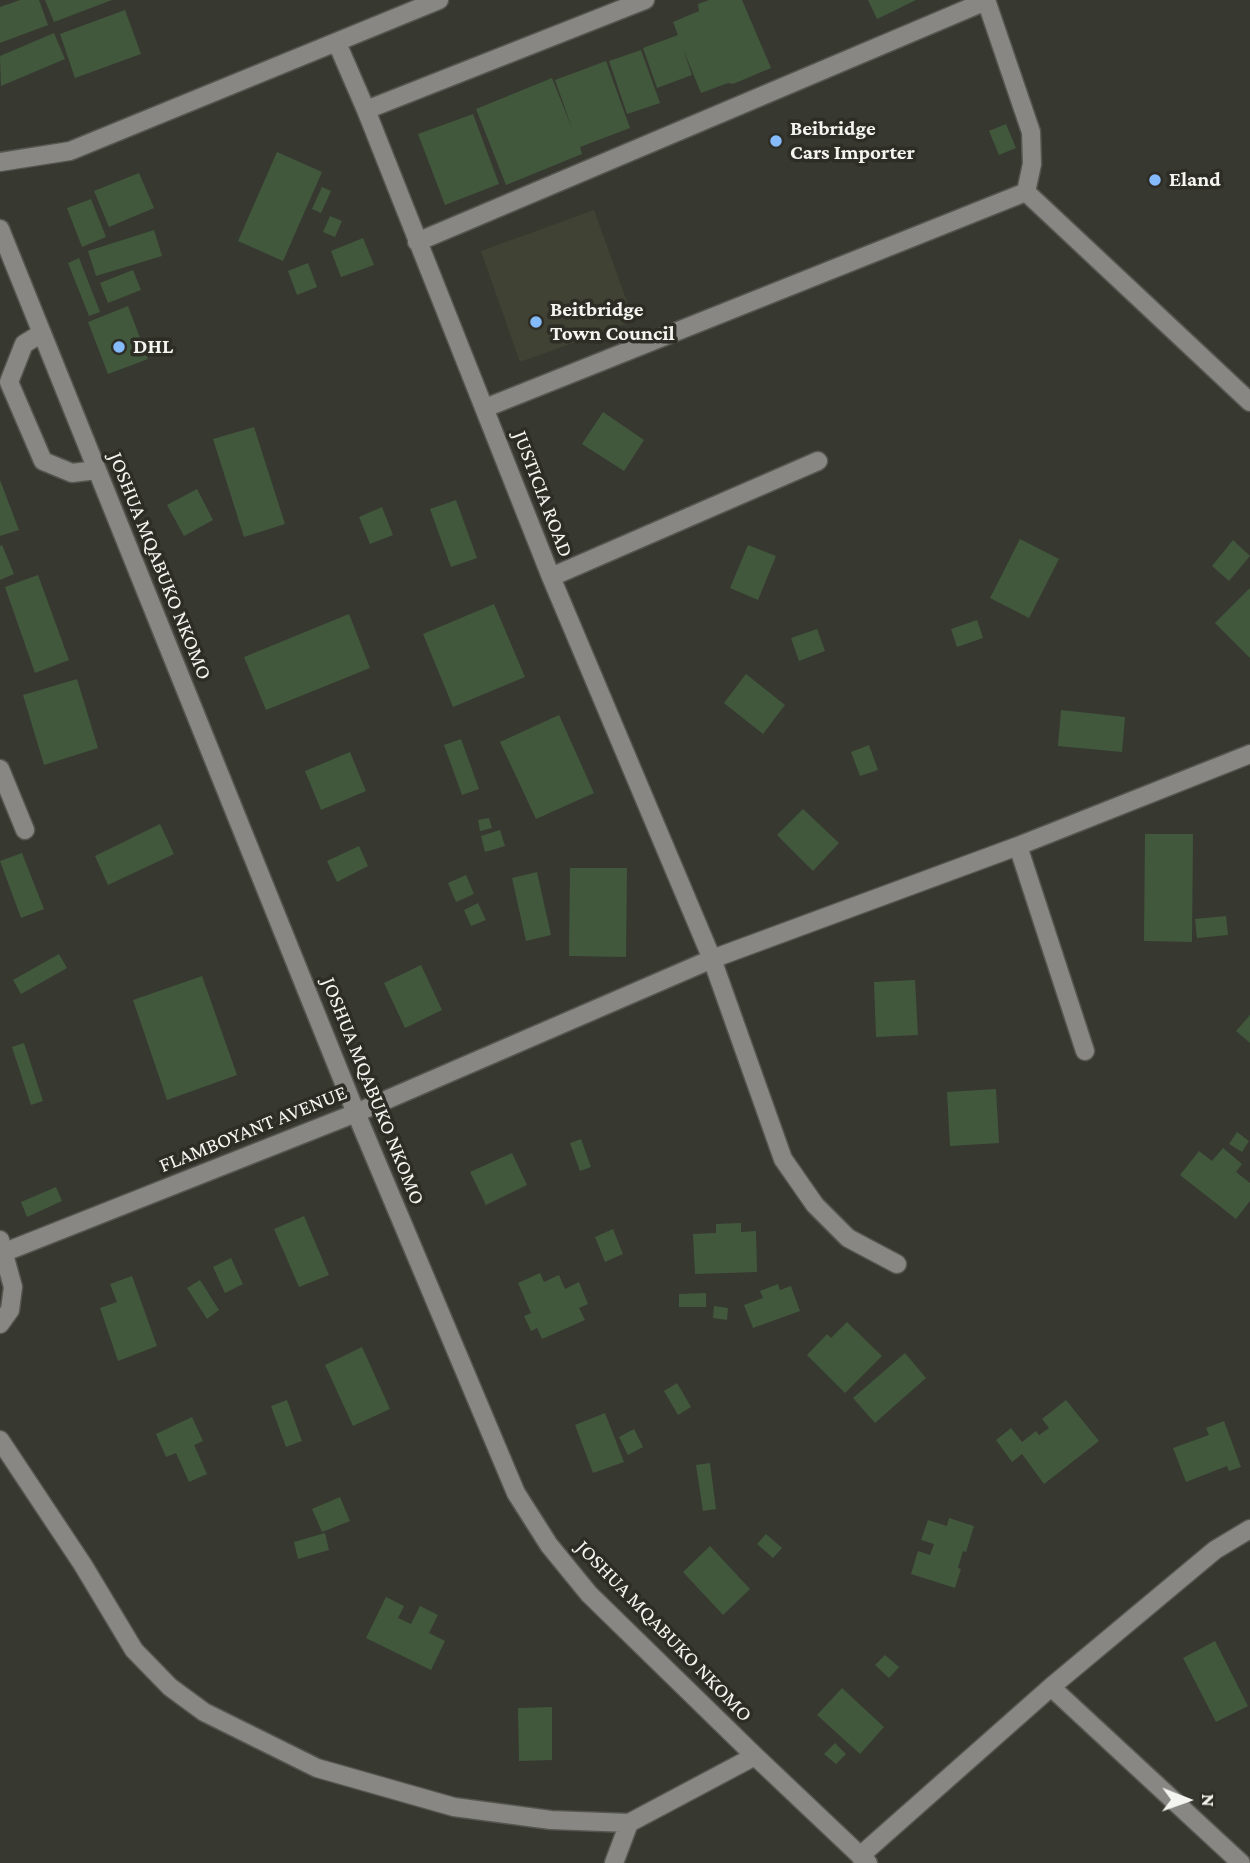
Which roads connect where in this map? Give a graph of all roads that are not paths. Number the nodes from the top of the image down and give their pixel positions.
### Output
1 (439, 0) edge
2 (645, 0) edge
3 (986, 1) edge
4 (337, 43) junction
5 (366, 110) junction
6 (0, 162) edge
7 (1026, 192) junction
8 (0, 229) edge
9 (418, 242) junction
10 (42, 333) junction
11 (1250, 402) edge
12 (485, 408) junction
13 (818, 461) dead end
14 (97, 470) junction
15 (551, 577) junction
16 (1250, 754) edge
17 (0, 769) edge
18 (24, 830) dead end
19 (1018, 846) junction
20 (712, 958) junction
21 (1085, 1051) dead end
22 (356, 1113) junction
23 (2, 1248) edge
24 (897, 1264) dead end
25 (0, 1324) edge
26 (0, 1440) edge
27 (1250, 1529) edge
28 (1051, 1687) junction
29 (755, 1756) junction
30 (629, 1823) junction
31 (864, 1859) edge
32 (614, 1863) edge
33 (1241, 1863) edge

1 - 4 street
2 - 5 street
3 - 7 street
3 - 9 street
4 - 5 street, JUSTICIA ROAD
4 - 6 street
5 - 9 street, JUSTICIA ROAD
7 - 11 street
7 - 12 street
8 - 10 street, JOSHUA MQABUKO NKOMO
9 - 12 street, JUSTICIA ROAD
10 - 14 street, JOSHUA MQABUKO NKOMO
10 - 14 street
12 - 15 street, JUSTICIA ROAD
13 - 15 street
14 - 22 street, JOSHUA MQABUKO NKOMO
15 - 20 street, JUSTICIA ROAD
16 - 19 street, FLAMBOYANT AVENUE
17 - 18 street
19 - 20 street, FLAMBOYANT AVENUE
19 - 21 street
20 - 22 street, FLAMBOYANT AVENUE
20 - 24 street, JUSTICIA ROAD
22 - 23 street, FLAMBOYANT AVENUE
22 - 29 street, JOSHUA MQABUKO NKOMO
23 - 25 street
26 - 30 street
27 - 28 street
28 - 31 street
28 - 33 street
29 - 30 street
29 - 31 street, JOSHUA MQABUKO NKOMO
30 - 32 street

